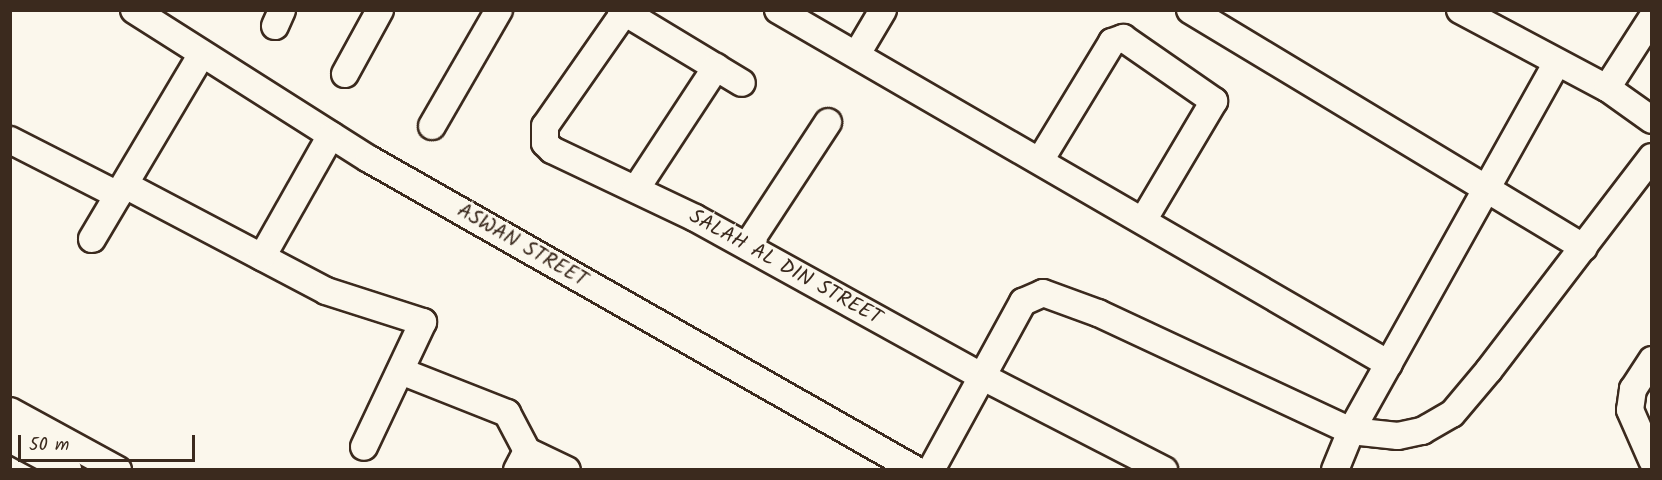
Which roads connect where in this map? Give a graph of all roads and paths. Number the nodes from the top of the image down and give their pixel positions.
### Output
1 (134, 10) edge
2 (380, 10) edge
3 (499, 10) edge
4 (778, 10) edge
5 (883, 10) edge
6 (1190, 10) edge
7 (1460, 10) edge
8 (624, 11) edge
9 (1652, 18) edge
10 (202, 54) junction
11 (857, 54) junction
12 (1557, 63) junction
13 (716, 67) junction
14 (345, 74) dead end
15 (742, 83) dead end
16 (1607, 88) junction
17 (1652, 120) edge
18 (828, 122) dead end
19 (432, 126) dead end
20 (331, 135) junction
21 (10, 140) edge
22 (1652, 157) edge
23 (1041, 159) junction
24 (636, 189) junction
25 (122, 190) junction
26 (1487, 192) junction
27 (1144, 219) junction
28 (92, 239) dead end
29 (747, 246) junction
30 (1584, 248) junction
31 (262, 257) junction
32 (1652, 360) edge
33 (1389, 364) junction
34 (403, 372) junction
35 (981, 376) junction
36 (1642, 392) edge
37 (10, 411) edge
38 (1351, 431) junction
39 (10, 438) edge
40 (364, 447) dead end
41 (522, 460) edge
42 (1652, 460) edge
43 (68, 470) edge
44 (118, 470) edge
45 (567, 470) edge
46 (916, 470) edge
47 (931, 470) edge
48 (1164, 470) edge
49 (1335, 470) edge

1 - 10 street, ASWAN STREET
2 - 14 street
3 - 19 street
4 - 11 street
5 - 11 street
6 - 26 street
7 - 12 street
8 - 13 street
8 - 24 street, SALAH AL DIN STREET
9 - 16 street
10 - 20 street, ASWAN STREET
10 - 25 street
11 - 23 street
12 - 16 street
12 - 26 street
13 - 15 street
13 - 24 street
16 - 17 street
18 - 29 street
20 - 31 street
20 - 46 street, ASWAN STREET
21 - 25 street
22 - 30 street
23 - 27 street
23 - 27 street
24 - 29 street, SALAH AL DIN STREET
25 - 28 street
25 - 31 street
26 - 30 street
26 - 33 street
27 - 33 street
29 - 35 street, SALAH AL DIN STREET
30 - 38 street
31 - 34 street
32 - 36 street
33 - 38 street
34 - 40 street
34 - 41 street
35 - 38 street
35 - 47 street
35 - 48 street, SALAH AL DIN STREET
36 - 42 street
37 - 44 street
38 - 49 street
39 - 43 street
41 - 45 street

